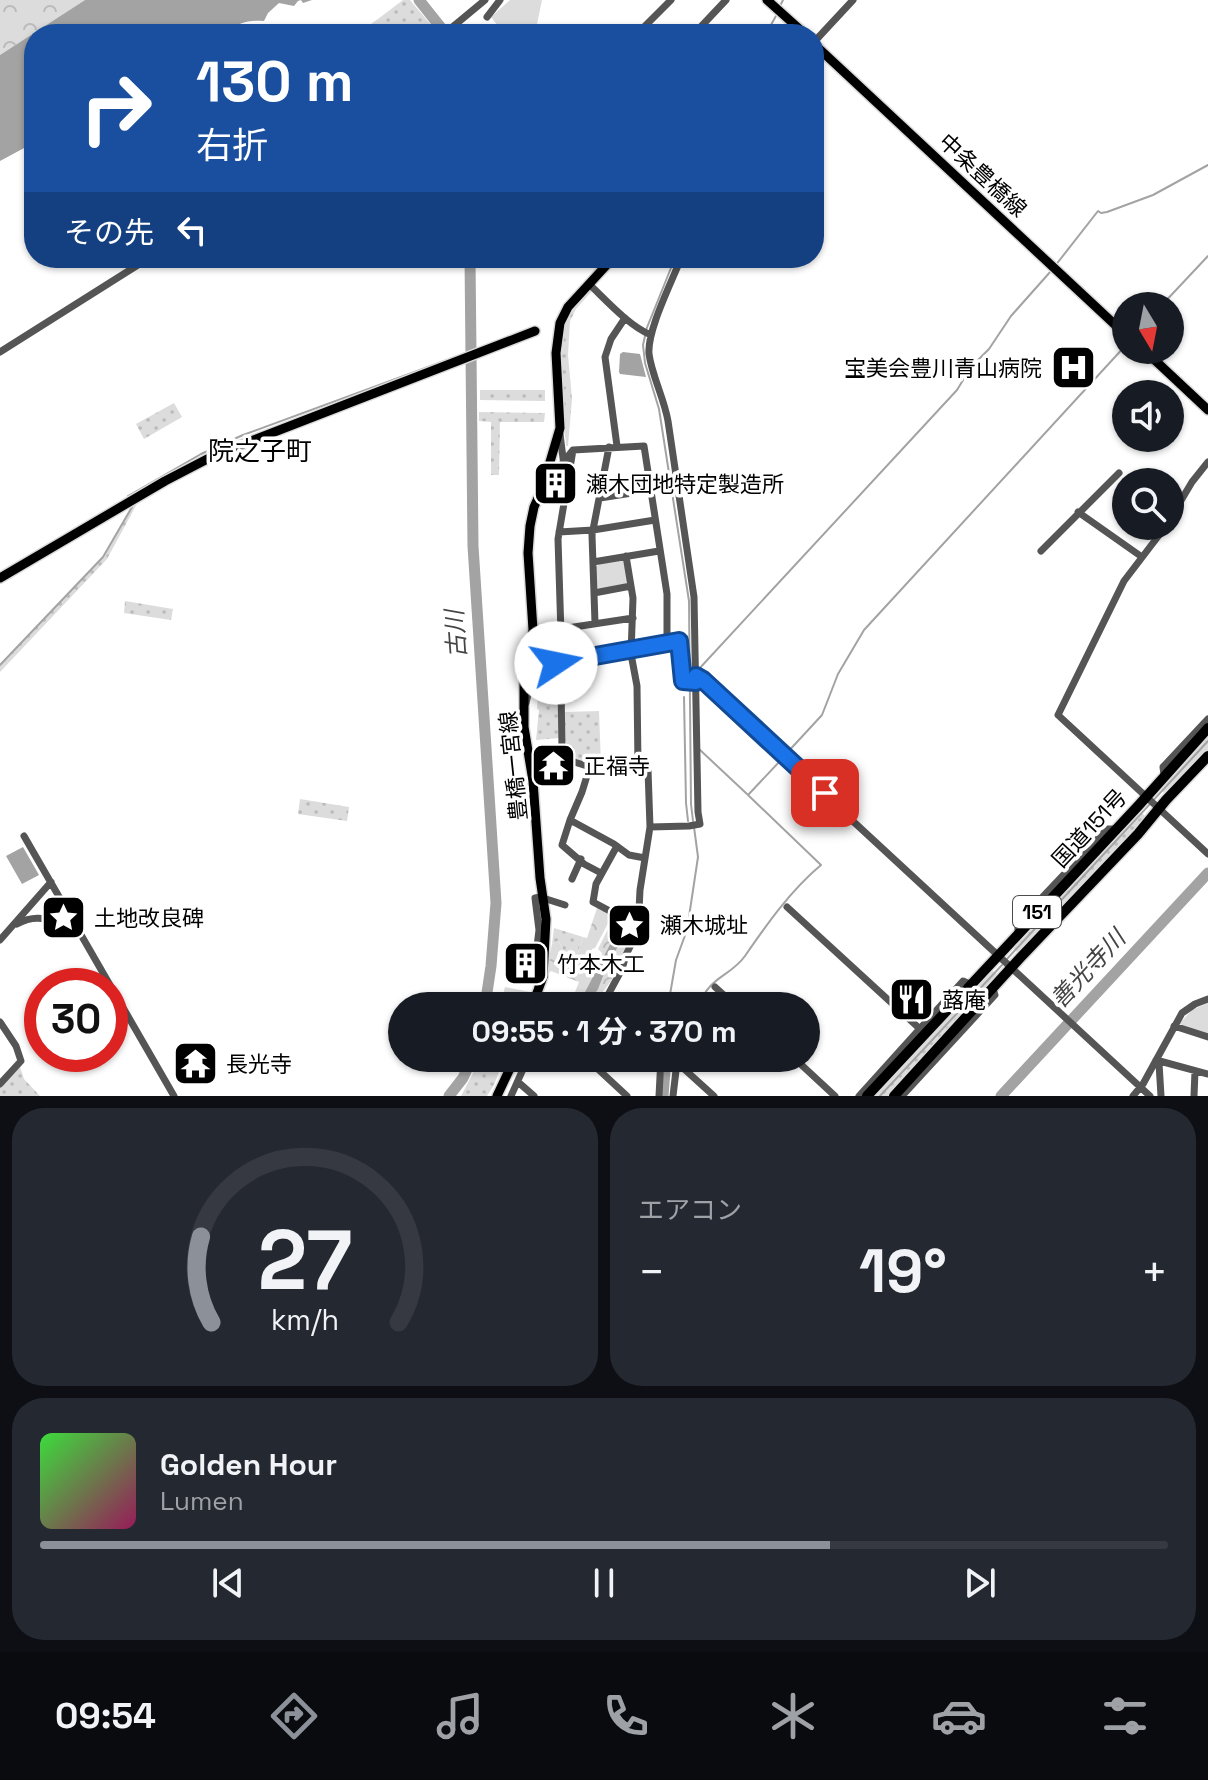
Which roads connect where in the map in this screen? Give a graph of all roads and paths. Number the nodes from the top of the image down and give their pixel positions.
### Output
1 (485, 0) edge
2 (500, 0) edge
3 (671, 0) edge
4 (726, 0) edge
5 (853, 0) edge
6 (775, 7) edge
7 (487, 17) dead end
8 (456, 24) edge
9 (647, 24) edge
10 (703, 24) edge
11 (794, 24) edge
12 (824, 32) edge
13 (824, 52) edge
14 (133, 268) edge
15 (604, 268) edge
16 (677, 268) edge
17 (589, 284) junction
18 (625, 318) junction
19 (1112, 322) edge
20 (535, 331) dead end
21 (648, 334) junction
22 (0, 352) edge
23 (1159, 364) edge
24 (1208, 410) edge
25 (560, 428) junction
26 (613, 447) junction
27 (573, 450) junction
28 (563, 462) junction
29 (1208, 462) edge
30 (1112, 480) edge
31 (567, 488) junction
32 (542, 489) junction
33 (651, 490) junction
34 (1184, 495) edge
35 (600, 498) junction
36 (1078, 512) junction
37 (655, 520) junction
38 (593, 530) junction
39 (559, 532) junction
40 (1155, 540) edge
41 (659, 551) junction
42 (1041, 551) dead end
43 (626, 556) junction
44 (1142, 557) junction
45 (593, 562) junction
46 (0, 578) edge
47 (631, 586) junction
48 (594, 593) junction
49 (633, 618) junction
50 (595, 623) junction
51 (561, 629) junction
52 (667, 643) junction
53 (632, 649) junction
54 (556, 663) junction
55 (694, 677) junction
56 (526, 705) junction
57 (1208, 719) edge
58 (1208, 728) edge
59 (1208, 756) edge
60 (638, 765) junction
61 (1208, 765) edge
62 (590, 766) junction
63 (1193, 770) junction
64 (1164, 775) junction
65 (1146, 796) junction
66 (1159, 808) junction
67 (570, 820) junction
68 (650, 827) junction
69 (24, 836) dead end
70 (617, 846) junction
71 (1208, 854) edge
72 (645, 858) junction
73 (581, 859) junction
74 (601, 873) junction
75 (572, 879) dead end
76 (51, 882) junction
77 (543, 899) junction
78 (565, 905) dead end
79 (787, 907) dead end
80 (12, 926) junction
81 (638, 926) junction
82 (77, 927) junction
83 (0, 940) edge
84 (998, 956) junction
85 (1012, 968) junction
86 (972, 985) junction
87 (715, 987) dead end
88 (993, 989) junction
89 (537, 992) edge
90 (610, 992) edge
91 (721, 992) edge
92 (1208, 999) edge
93 (0, 1022) edge
94 (1174, 1026) junction
95 (920, 1029) junction
96 (1208, 1037) edge
97 (1156, 1060) junction
98 (1195, 1071) junction
99 (509, 1072) edge
100 (522, 1072) edge
101 (601, 1072) edge
102 (660, 1072) edge
103 (674, 1072) edge
104 (687, 1072) edge
105 (809, 1072) edge
106 (1208, 1074) edge
107 (518, 1082) junction
108 (0, 1084) edge
109 (1141, 1088) junction
110 (174, 1096) edge
111 (497, 1096) edge
112 (511, 1096) edge
113 (534, 1096) edge
114 (627, 1096) edge
115 (659, 1096) edge
116 (673, 1096) edge
117 (714, 1096) edge
118 (835, 1096) edge
119 (859, 1096) edge
120 (867, 1096) edge
121 (894, 1096) edge
122 (902, 1096) edge
123 (1133, 1096) edge
124 (1150, 1096) edge
125 (1161, 1096) edge
126 (1194, 1096) edge

1 - 8 street
2 - 7 street
3 - 9 street
4 - 10 street
5 - 12 street
6 - 11 main road
13 - 19 main road, 中条豊橋線
14 - 22 street
15 - 17 main road, 豊橋一宮線
16 - 21 street
17 - 18 street
17 - 25 main road, 豊橋一宮線
18 - 21 street
18 - 26 street
20 - 46 main road
21 - 55 street
23 - 24 main road
25 - 28 street
25 - 32 main road, 豊橋一宮線
26 - 27 street
26 - 33 street
26 - 35 street
27 - 28 street
27 - 31 street
28 - 31 street
28 - 32 street
29 - 34 street
30 - 36 street
31 - 39 street
32 - 56 main road, 豊橋一宮線
33 - 35 street
33 - 37 street
35 - 38 street
36 - 42 street
36 - 44 street
37 - 38 street
37 - 41 street
38 - 39 street
38 - 45 street
39 - 51 street
40 - 44 street
41 - 43 street
41 - 52 street
43 - 45 street
43 - 47 street
44 - 65 street
45 - 48 street
47 - 48 street
47 - 49 street
48 - 50 street
49 - 50 street
49 - 53 street
50 - 51 street
51 - 54 street
52 - 53 street
52 - 55 street
53 - 54 street
53 - 60 street
54 - 56 street
54 - 62 street
55 - 68 street
55 - 84 street
56 - 77 main road, 豊橋一宮線
57 - 64 street
58 - 64 highway, 国道151号 / 151
59 - 63 highway, 国道151号 / 151
60 - 62 street
60 - 68 street
61 - 63 street
62 - 67 street
63 - 66 highway, 国道151号 / 151
64 - 65 highway, 国道151号 / 151
65 - 66 street
65 - 84 highway, 国道151号 / 151
66 - 71 street
66 - 85 highway, 国道151号 / 151
67 - 70 street
67 - 73 street
68 - 72 street
69 - 76 street
70 - 72 street
70 - 74 street
72 - 81 street
73 - 74 street
73 - 75 street
74 - 81 street
76 - 80 street
76 - 82 street
77 - 78 street
77 - 89 main road, 豊橋一宮線
79 - 95 street
80 - 82 street
80 - 83 street
81 - 90 street
82 - 110 street
84 - 85 street
84 - 86 highway, 国道151号 / 151
85 - 88 highway, 国道151号 / 151
85 - 109 street
86 - 95 street
86 - 120 highway, 国道151号 / 151
87 - 91 street
88 - 121 highway, 国道151号 / 151
88 - 122 street
92 - 94 street
93 - 108 street
94 - 96 street
94 - 97 street
95 - 119 street
97 - 98 street
97 - 109 street
97 - 125 street
98 - 106 street
98 - 126 street
99 - 111 main road
100 - 107 street
101 - 114 street
102 - 115 street
103 - 116 street
104 - 117 street
105 - 118 street
107 - 112 street
107 - 113 street
109 - 123 street
109 - 124 street

